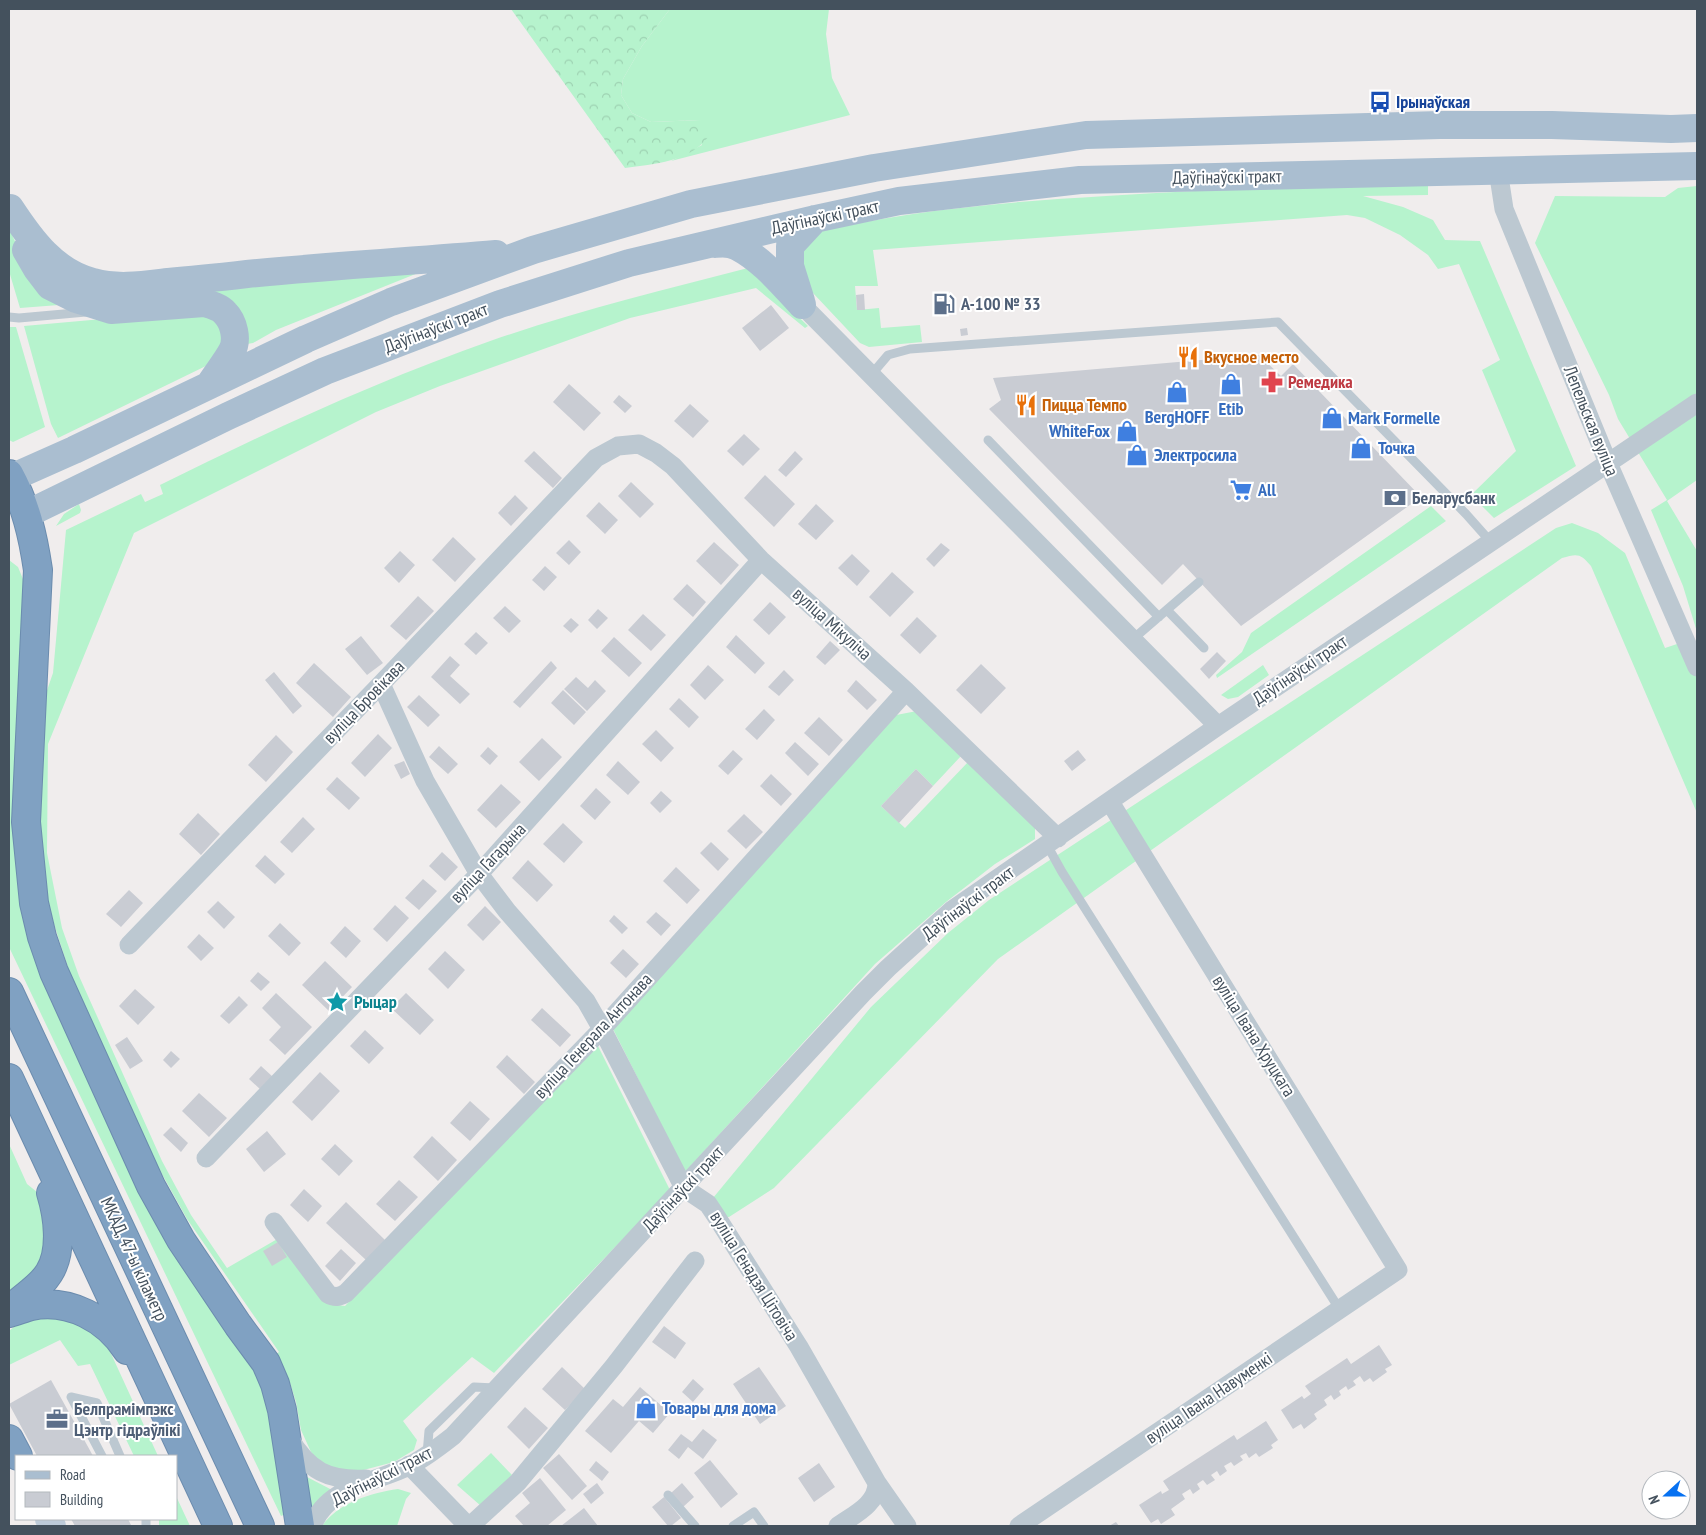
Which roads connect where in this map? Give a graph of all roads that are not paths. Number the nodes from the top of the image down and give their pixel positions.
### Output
1 (1495, 126) junction
2 (1697, 128) edge
3 (1697, 166) edge
4 (1498, 170) junction
5 (10, 207) edge
6 (815, 219) junction
7 (706, 244) junction
8 (533, 250) junction
9 (802, 305) junction
10 (111, 310) junction
11 (9, 317) edge
12 (872, 374) junction
13 (210, 384) junction
14 (1697, 403) edge
15 (988, 440) dead end
16 (596, 458) joint
17 (1608, 463) junction
18 (9, 477) edge
19 (18, 518) edge
20 (1490, 541) junction
21 (761, 560) junction
22 (1199, 582) dead end
23 (1167, 610) junction
24 (1159, 617) junction
25 (1133, 639) junction
26 (1204, 648) dead end
27 (1697, 667) edge
28 (381, 684) junction
29 (906, 691) junction
30 (1218, 726) junction
31 (1110, 802) junction
32 (1052, 842) junction
33 (479, 874) junction
34 (129, 944) dead end
35 (9, 992) edge
36 (602, 1029) junction
37 (14, 1090) edge
38 (206, 1158) dead end
39 (684, 1188) junction
40 (274, 1222) dead end
41 (695, 1261) dead end
42 (1398, 1270) joint
43 (1340, 1310) junction
44 (9, 1312) edge
45 (286, 1434) junction
46 (9, 1439) edge
47 (17, 1455) edge
48 (101, 1455) edge
49 (120, 1455) edge
50 (409, 1466) junction
51 (192, 1470) junction
52 (375, 1479) junction
53 (877, 1483) junction
54 (668, 1495) dead end
55 (218, 1526) edge
56 (260, 1526) edge
57 (300, 1526) edge
58 (312, 1526) edge
59 (469, 1526) edge
60 (695, 1526) edge
61 (734, 1526) edge
62 (764, 1526) edge
63 (838, 1526) edge
64 (907, 1526) edge
65 (1019, 1526) edge

1 - 2 main road
1 - 4 main road
1 - 8 main road
3 - 4 main road, Даўгінаўскі тракт
4 - 6 main road, Даўгінаўскі тракт
4 - 17 street, Лепельская вуліца
5 - 8 main road
5 - 10 main road
6 - 7 main road, Даўгінаўскі тракт
6 - 9 main road
7 - 9 main road
7 - 19 main road, Даўгінаўскі тракт
8 - 13 main road
9 - 12 street
10 - 11 lane
10 - 13 main road
12 - 20 lane
12 - 25 street
13 - 18 main road
14 - 17 street, Даўгінаўскі тракт
15 - 24 lane
16 - 21 street, вуліца Мікуліча
16 - 28 street, вуліца Бровікава
17 - 20 street, Даўгінаўскі тракт
17 - 27 street, Лепельская вуліца
18 - 19 highway
19 - 45 highway
20 - 30 street, Даўгінаўскі тракт
21 - 29 street, вуліца Мікуліча
21 - 33 street, вуліца Гагарына
22 - 23 lane
23 - 24 lane
23 - 26 lane
24 - 25 lane
25 - 30 street
28 - 33 street, вуліца Генадзя Цітовіча
28 - 34 street, вуліца Бровікава
29 - 32 street, вуліца Мікуліча
29 - 36 street, вуліца Генерала Антонава
30 - 31 street, Даўгінаўскі тракт
31 - 32 street, Даўгінаўскі тракт
31 - 42 street, вуліца Івана Хруцкага
32 - 39 street, Даўгінаўскі тракт
32 - 43 lane
33 - 36 street, вуліца Генадзя Цітовіча
33 - 38 street, вуліца Гагарына
35 - 56 highway, МКАД, 47-ы кіламетр
36 - 39 street, вуліца Генадзя Цітовіча
36 - 40 street, вуліца Генерала Антонава
37 - 44 highway
37 - 51 highway, МКАД, 47-ы кіламетр
39 - 50 street, Даўгінаўскі тракт
39 - 53 street, вуліца Генадзя Цітовіча
41 - 59 street
42 - 43 street, вуліца Івана Навуменкі
43 - 65 street, вуліца Івана Навуменкі
44 - 51 highway
45 - 52 street
45 - 57 highway
46 - 47 highway
48 - 49 lane
50 - 52 street, Даўгінаўскі тракт
50 - 59 street
51 - 55 highway, МКАД, 47-ы кіламетр
52 - 58 street, Даўгінаўскі тракт
53 - 63 street
53 - 64 street, вуліца Генадзя Цітовіча
54 - 60 lane
61 - 62 lane

